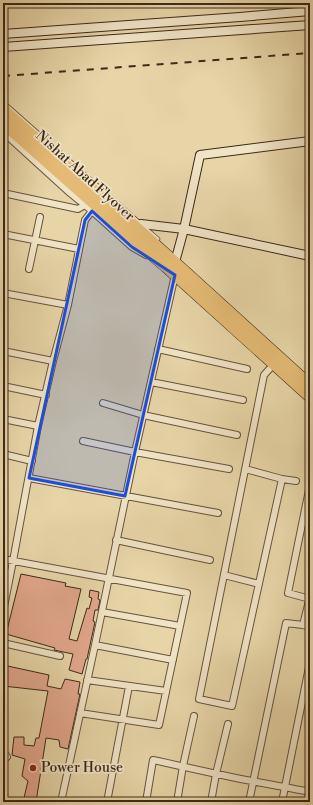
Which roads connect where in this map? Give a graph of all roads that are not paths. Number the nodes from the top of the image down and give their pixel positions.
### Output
1 (309, 11) edge
2 (310, 25) edge
3 (3, 34) edge
4 (3, 47) edge
5 (3, 102) edge
6 (3, 109) edge
7 (3, 123) edge
8 (3, 132) edge
9 (310, 141) edge
10 (3, 193) edge
11 (85, 205) junction
12 (92, 211) junction
13 (40, 217) dead end
14 (141, 224) junction
15 (184, 229) junction
16 (3, 234) edge
17 (158, 239) dead end
18 (35, 240) junction
19 (79, 249) junction
20 (310, 256) edge
21 (171, 265) junction
22 (29, 269) dead end
23 (175, 275) junction
24 (3, 293) edge
25 (68, 305) junction
26 (158, 348) junction
27 (3, 351) edge
28 (53, 361) junction
29 (274, 364) junction
30 (247, 369) dead end
31 (151, 382) junction
32 (310, 385) edge
33 (3, 386) edge
34 (46, 395) junction
35 (310, 397) edge
36 (243, 400) dead end
37 (103, 403) dead end
38 (143, 415) junction
39 (3, 419) edge
40 (38, 426) junction
41 (237, 435) dead end
42 (83, 441) dead end
43 (135, 452) junction
44 (3, 454) edge
45 (32, 461) junction
46 (229, 469) dead end
47 (245, 469) junction
48 (29, 478) junction
49 (282, 479) junction
50 (296, 481) dead end
51 (310, 485) edge
52 (125, 496) junction
53 (218, 513) dead end
54 (116, 540) junction
55 (3, 559) edge
56 (210, 560) dead end
57 (13, 561) junction
58 (224, 575) junction
59 (108, 579) junction
60 (259, 584) junction
61 (5, 593) edge
62 (310, 598) edge
63 (3, 612) edge
64 (102, 612) junction
65 (303, 625) junction
66 (180, 626) junction
67 (310, 627) edge
68 (3, 642) edge
69 (95, 646) junction
70 (60, 656) dead end
71 (173, 660) junction
72 (310, 662) edge
73 (87, 680) junction
74 (129, 686) junction
75 (166, 691) junction
76 (80, 713) junction
77 (194, 716) dead end
78 (122, 720) junction
79 (228, 724) dead end
80 (3, 751) edge
81 (3, 761) edge
82 (183, 766) junction
83 (216, 774) junction
84 (253, 782) junction
85 (285, 786) junction
86 (310, 792) edge
87 (61, 802) edge
88 (107, 802) edge
89 (146, 802) edge
90 (177, 802) edge
91 (211, 802) edge
92 (249, 802) edge
93 (282, 802) edge

1 - 3 main road
2 - 4 main road
5 - 14 lane
6 - 21 highway
7 - 21 highway, Nishat Abad Flyover
8 - 11 street
9 - 15 main road
10 - 11 street
11 - 12 street
12 - 19 street
12 - 21 street
13 - 18 street
14 - 15 main road
14 - 17 lane
15 - 20 main road
15 - 21 main road
16 - 18 street
18 - 19 street
18 - 22 street
19 - 25 street
21 - 23 highway
21 - 32 highway
23 - 26 street
23 - 29 highway
24 - 25 street
25 - 28 street
26 - 30 street
26 - 31 street
27 - 28 street
28 - 34 street
29 - 35 highway
29 - 47 street
31 - 36 street
31 - 38 street
33 - 34 street
34 - 40 street
37 - 38 street
38 - 41 street
38 - 43 street
39 - 40 street
40 - 45 street
42 - 43 street
43 - 46 street
43 - 52 street
44 - 45 street
45 - 48 street
47 - 49 street
47 - 58 street
48 - 52 street
48 - 57 street
49 - 50 street
49 - 60 street
51 - 62 street
52 - 53 street
52 - 54 street
54 - 56 street
54 - 59 street
55 - 57 street
57 - 59 street
57 - 61 street
58 - 60 street
58 - 60 street
59 - 64 street
59 - 66 street
61 - 63 street
62 - 65 street
64 - 66 street
64 - 69 street
65 - 67 street
65 - 84 street
66 - 71 street
68 - 70 street
69 - 71 street
69 - 73 street
71 - 75 street
72 - 85 street
73 - 74 street
73 - 76 street
74 - 75 street
74 - 78 street
75 - 78 street
76 - 78 street
76 - 87 street
77 - 82 street
78 - 88 street
79 - 83 street
80 - 81 street
82 - 83 street
82 - 89 street
82 - 90 street
83 - 84 street
83 - 91 street
84 - 85 street
84 - 92 street
85 - 86 street
85 - 93 street

